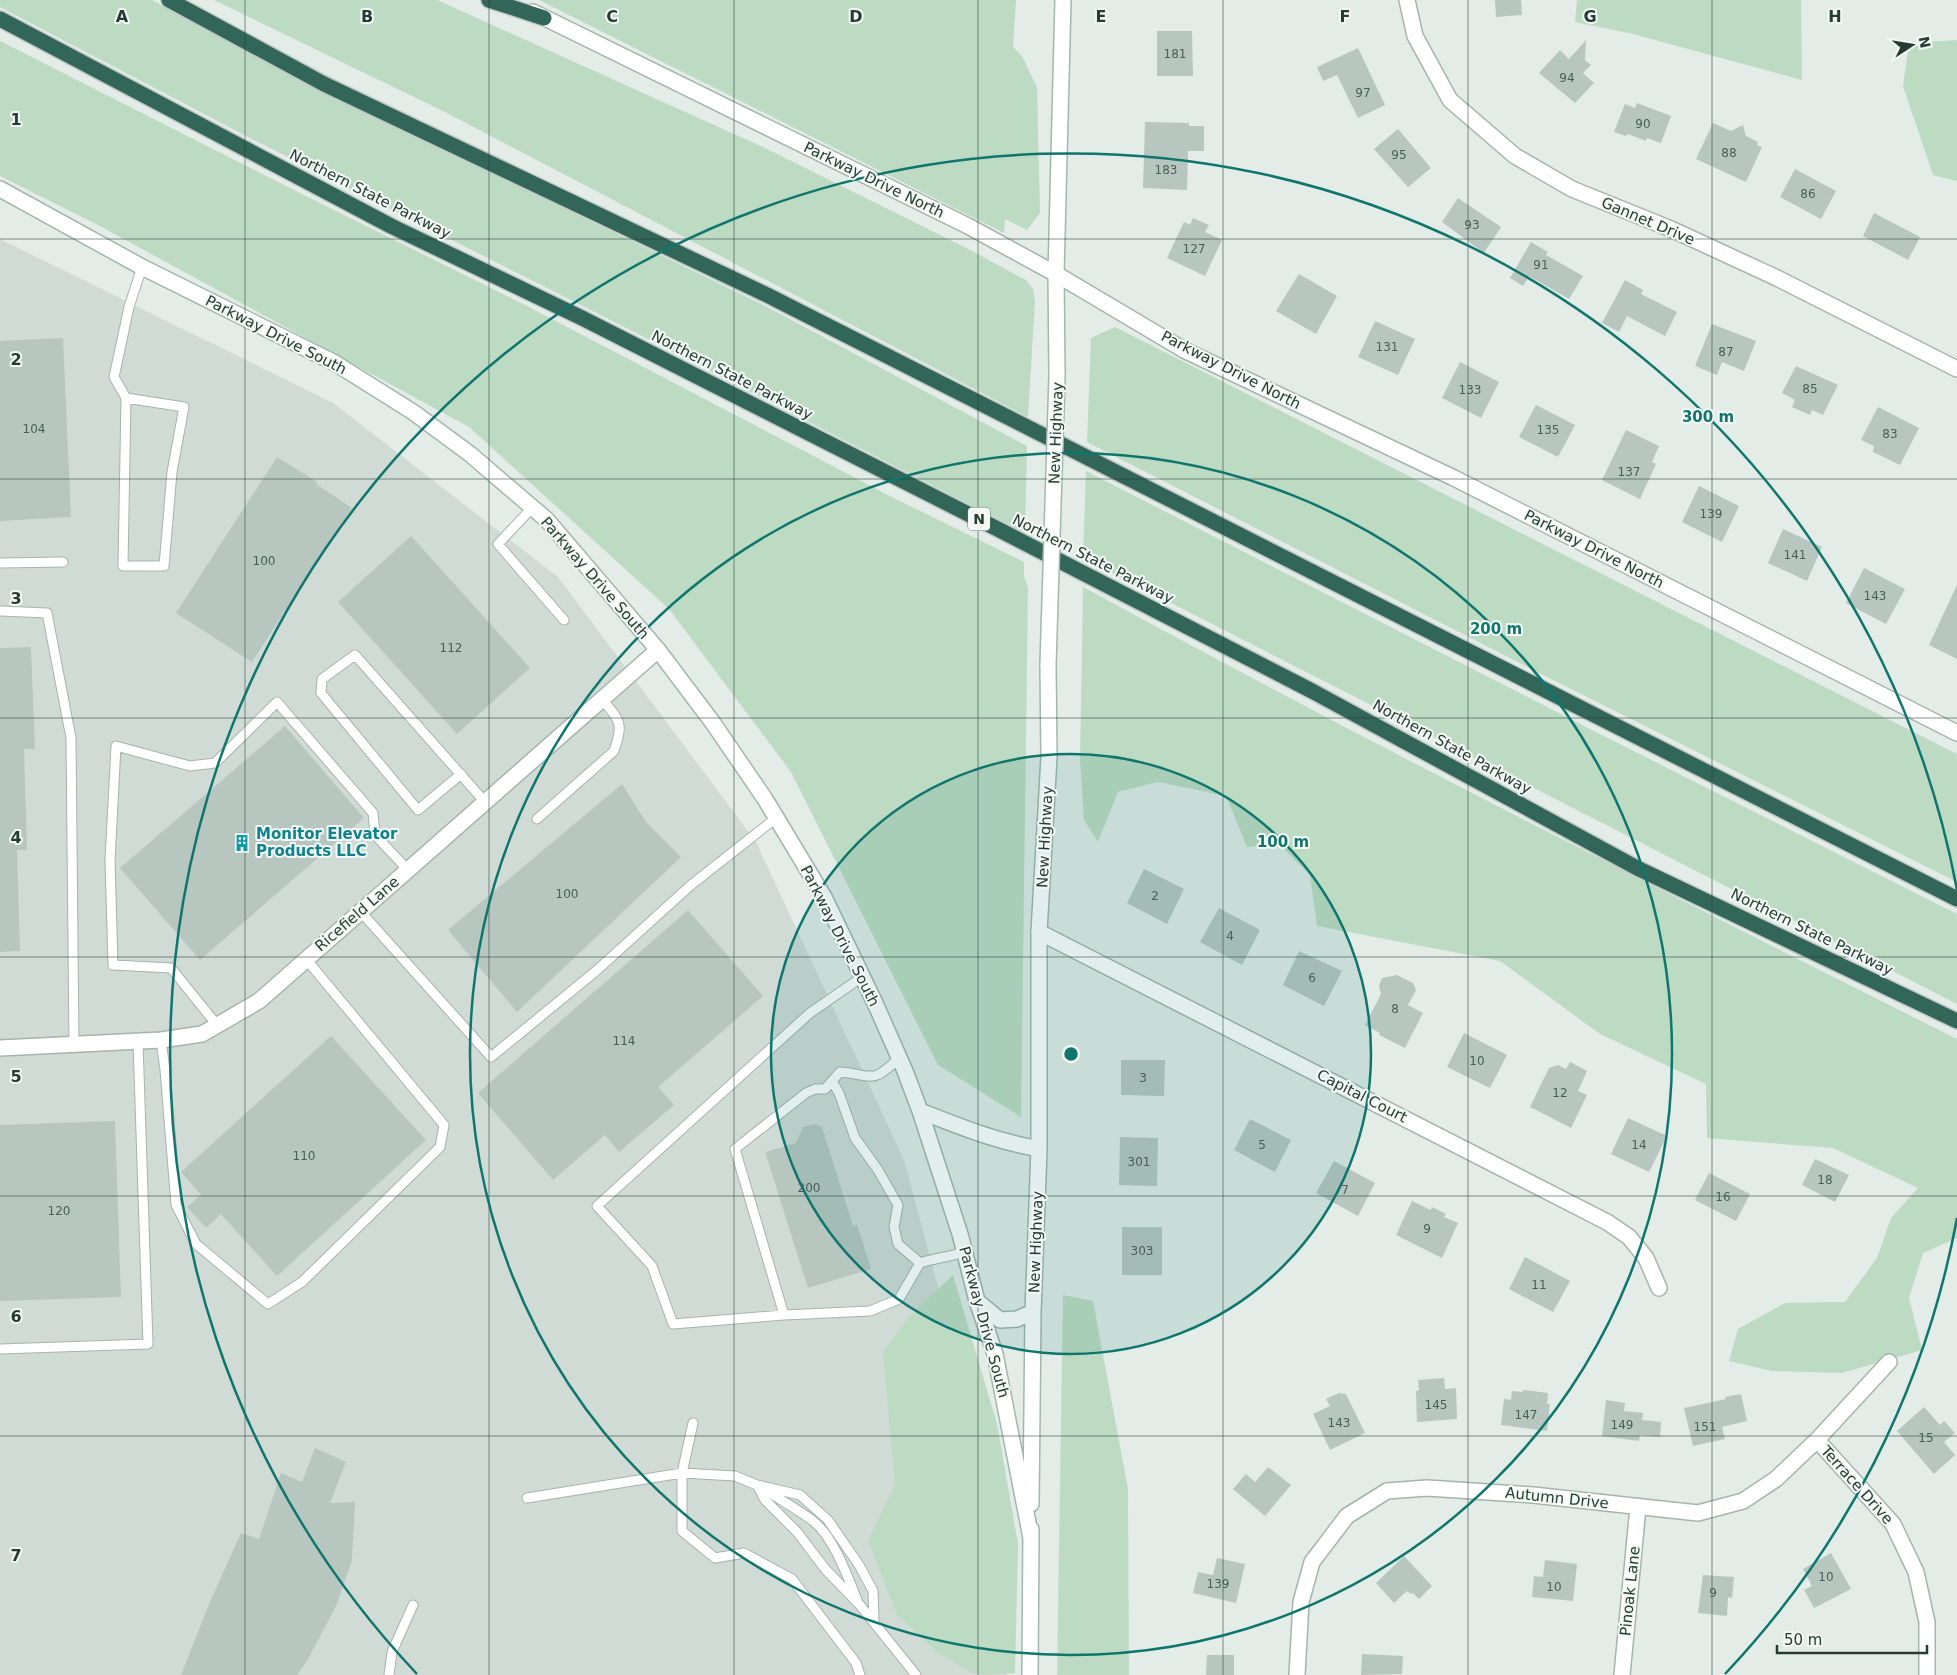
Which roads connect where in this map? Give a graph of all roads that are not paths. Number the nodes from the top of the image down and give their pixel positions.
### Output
1 (169, 0) edge
2 (489, 0) edge
3 (510, 0) edge
4 (1063, 0) edge
5 (1407, 0) edge
6 (544, 18) junction
7 (0, 19) edge
8 (0, 189) edge
9 (142, 268) junction
10 (1056, 274) junction
11 (1957, 369) edge
12 (126, 398) junction
13 (532, 508) junction
14 (63, 562) dead end
15 (0, 563) edge
16 (0, 611) edge
17 (564, 620) dead end
18 (658, 650) junction
19 (602, 700) junction
20 (1957, 733) edge
21 (461, 774) junction
22 (485, 802) junction
23 (776, 818) junction
24 (537, 819) dead end
25 (407, 869) junction
26 (1957, 899) edge
27 (360, 911) junction
28 (1039, 932) junction
29 (306, 959) junction
30 (862, 977) junction
31 (1957, 1020) edge
32 (217, 1025) junction
33 (161, 1040) junction
34 (138, 1042) junction
35 (74, 1045) junction
36 (0, 1048) edge
37 (899, 1058) junction
38 (832, 1081) junction
39 (920, 1110) junction
40 (1040, 1149) junction
41 (964, 1252) junction
42 (920, 1263) junction
43 (1659, 1288) dead end
44 (977, 1300) junction
45 (1034, 1312) junction
46 (784, 1315) junction
47 (0, 1349) edge
48 (1889, 1362) dead end
49 (693, 1423) dead end
50 (1817, 1440) junction
51 (682, 1473) junction
52 (757, 1485) junction
53 (527, 1498) dead end
54 (1638, 1507) junction
55 (1030, 1538) junction
56 (859, 1604) junction
57 (413, 1605) dead end
58 (874, 1622) junction
59 (388, 1675) edge
60 (860, 1675) edge
61 (916, 1675) edge
62 (1030, 1675) edge
63 (1297, 1675) edge
64 (1622, 1675) edge
65 (1927, 1675) edge

1 - 26 highway
2 - 6 highway
3 - 6 street, Parkway Drive North
4 - 10 street, New Highway
5 - 11 street, Gannet Drive
6 - 10 street, Parkway Drive North
7 - 31 highway, Northern State Parkway / N
8 - 9 street, Parkway Drive South
9 - 12 lane
9 - 13 street, Parkway Drive South
10 - 20 street, Parkway Drive North
10 - 28 street, New Highway, bridge
12 - 12 lane
13 - 17 lane
13 - 18 street, Parkway Drive South
14 - 15 lane
16 - 35 lane
18 - 19 street, Ricefield Lane
18 - 23 street, Parkway Drive South
19 - 22 street, Ricefield Lane
19 - 24 lane
21 - 21 lane
21 - 22 lane
22 - 25 street, Ricefield Lane
23 - 27 lane
23 - 30 street, Parkway Drive South
25 - 27 street, Ricefield Lane
25 - 32 lane
27 - 29 street, Ricefield Lane
28 - 40 street, New Highway
28 - 43 street, Capital Court
29 - 32 street, Ricefield Lane
29 - 33 lane
30 - 37 street, Parkway Drive South
30 - 46 lane
32 - 33 street, Ricefield Lane
33 - 34 street, Ricefield Lane
34 - 35 street, Ricefield Lane
34 - 47 lane
35 - 36 street, Ricefield Lane
37 - 38 lane
37 - 39 street, Parkway Drive South
38 - 42 lane
38 - 46 lane
39 - 40 street
39 - 41 street, Parkway Drive South
40 - 45 street, New Highway
41 - 42 lane
41 - 44 street, Parkway Drive South
42 - 46 lane
44 - 45 street
44 - 55 street, Parkway Drive South
45 - 55 street, New Highway
48 - 50 street, Autumn Drive
49 - 51 lane
50 - 54 street, Autumn Drive
50 - 65 street, Terrace Drive
51 - 52 lane
51 - 53 lane
51 - 60 lane
52 - 56 lane
52 - 56 lane
52 - 58 lane
54 - 63 street, Autumn Drive
54 - 64 street, Pinoak Lane
55 - 62 street, New Highway
56 - 58 lane
57 - 59 lane
58 - 61 lane

